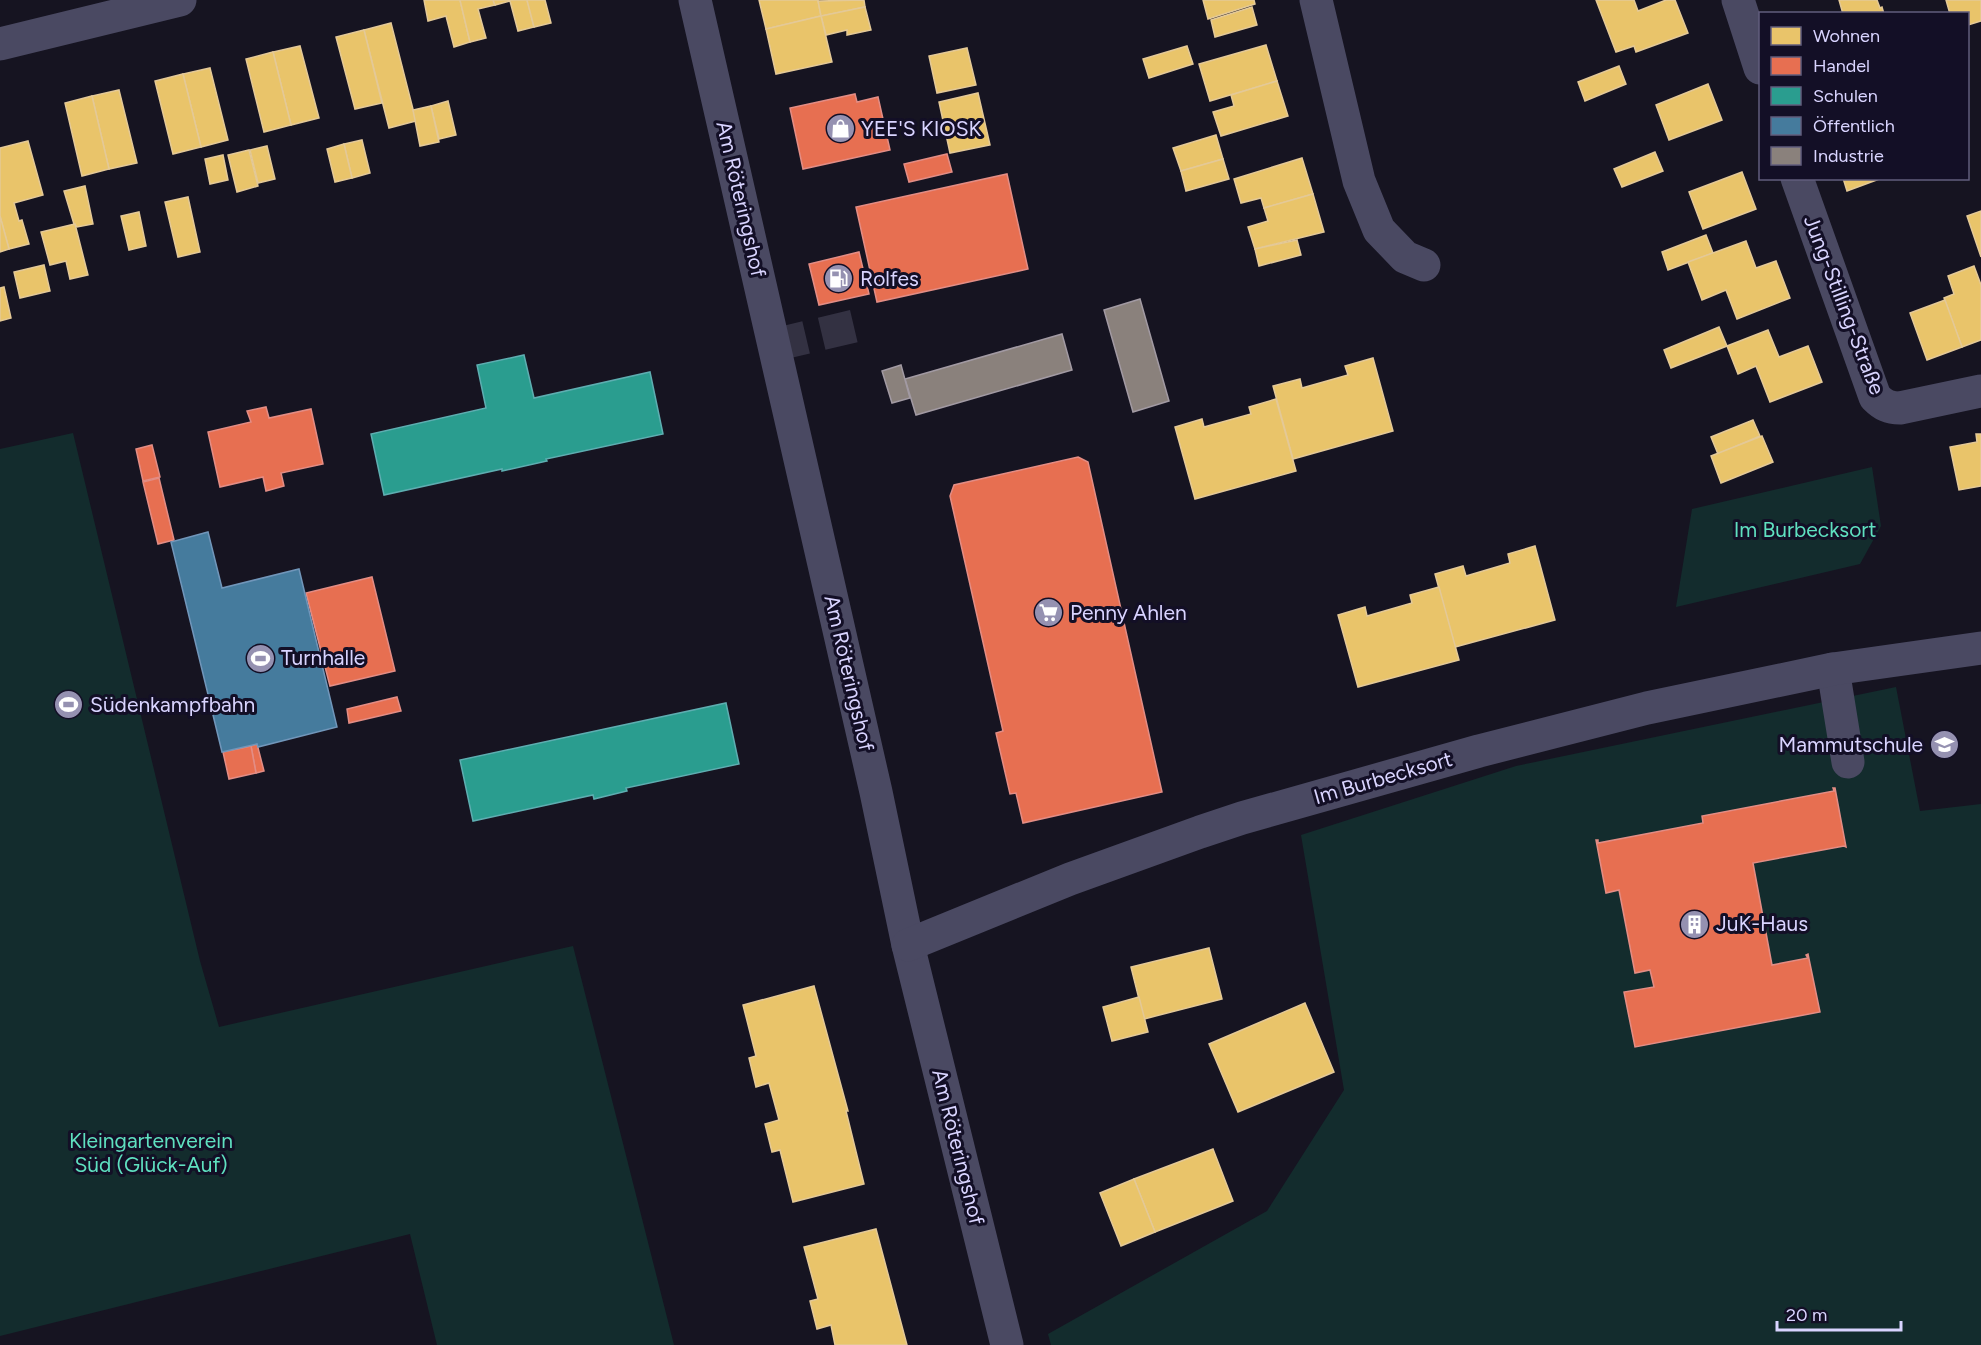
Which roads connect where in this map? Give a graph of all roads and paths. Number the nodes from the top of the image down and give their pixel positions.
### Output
1 (180, 0) edge
2 (695, 0) edge
3 (1316, 0) edge
4 (1738, 0) edge
5 (0, 44) edge
6 (1759, 63) edge
7 (1798, 180) edge
8 (1424, 265) dead end
9 (1981, 391) edge
10 (1981, 648) edge
11 (1833, 669) junction
12 (1848, 762) dead end
13 (908, 945) junction
14 (1007, 1345) edge

1 - 5 street
2 - 13 street, Am Röteringshof
3 - 8 street
4 - 6 street
7 - 9 street, Jung-Stilling-Straße
10 - 11 street, Im Burbecksort
11 - 12 street
11 - 13 street, Im Burbecksort
13 - 14 street, Am Röteringshof

